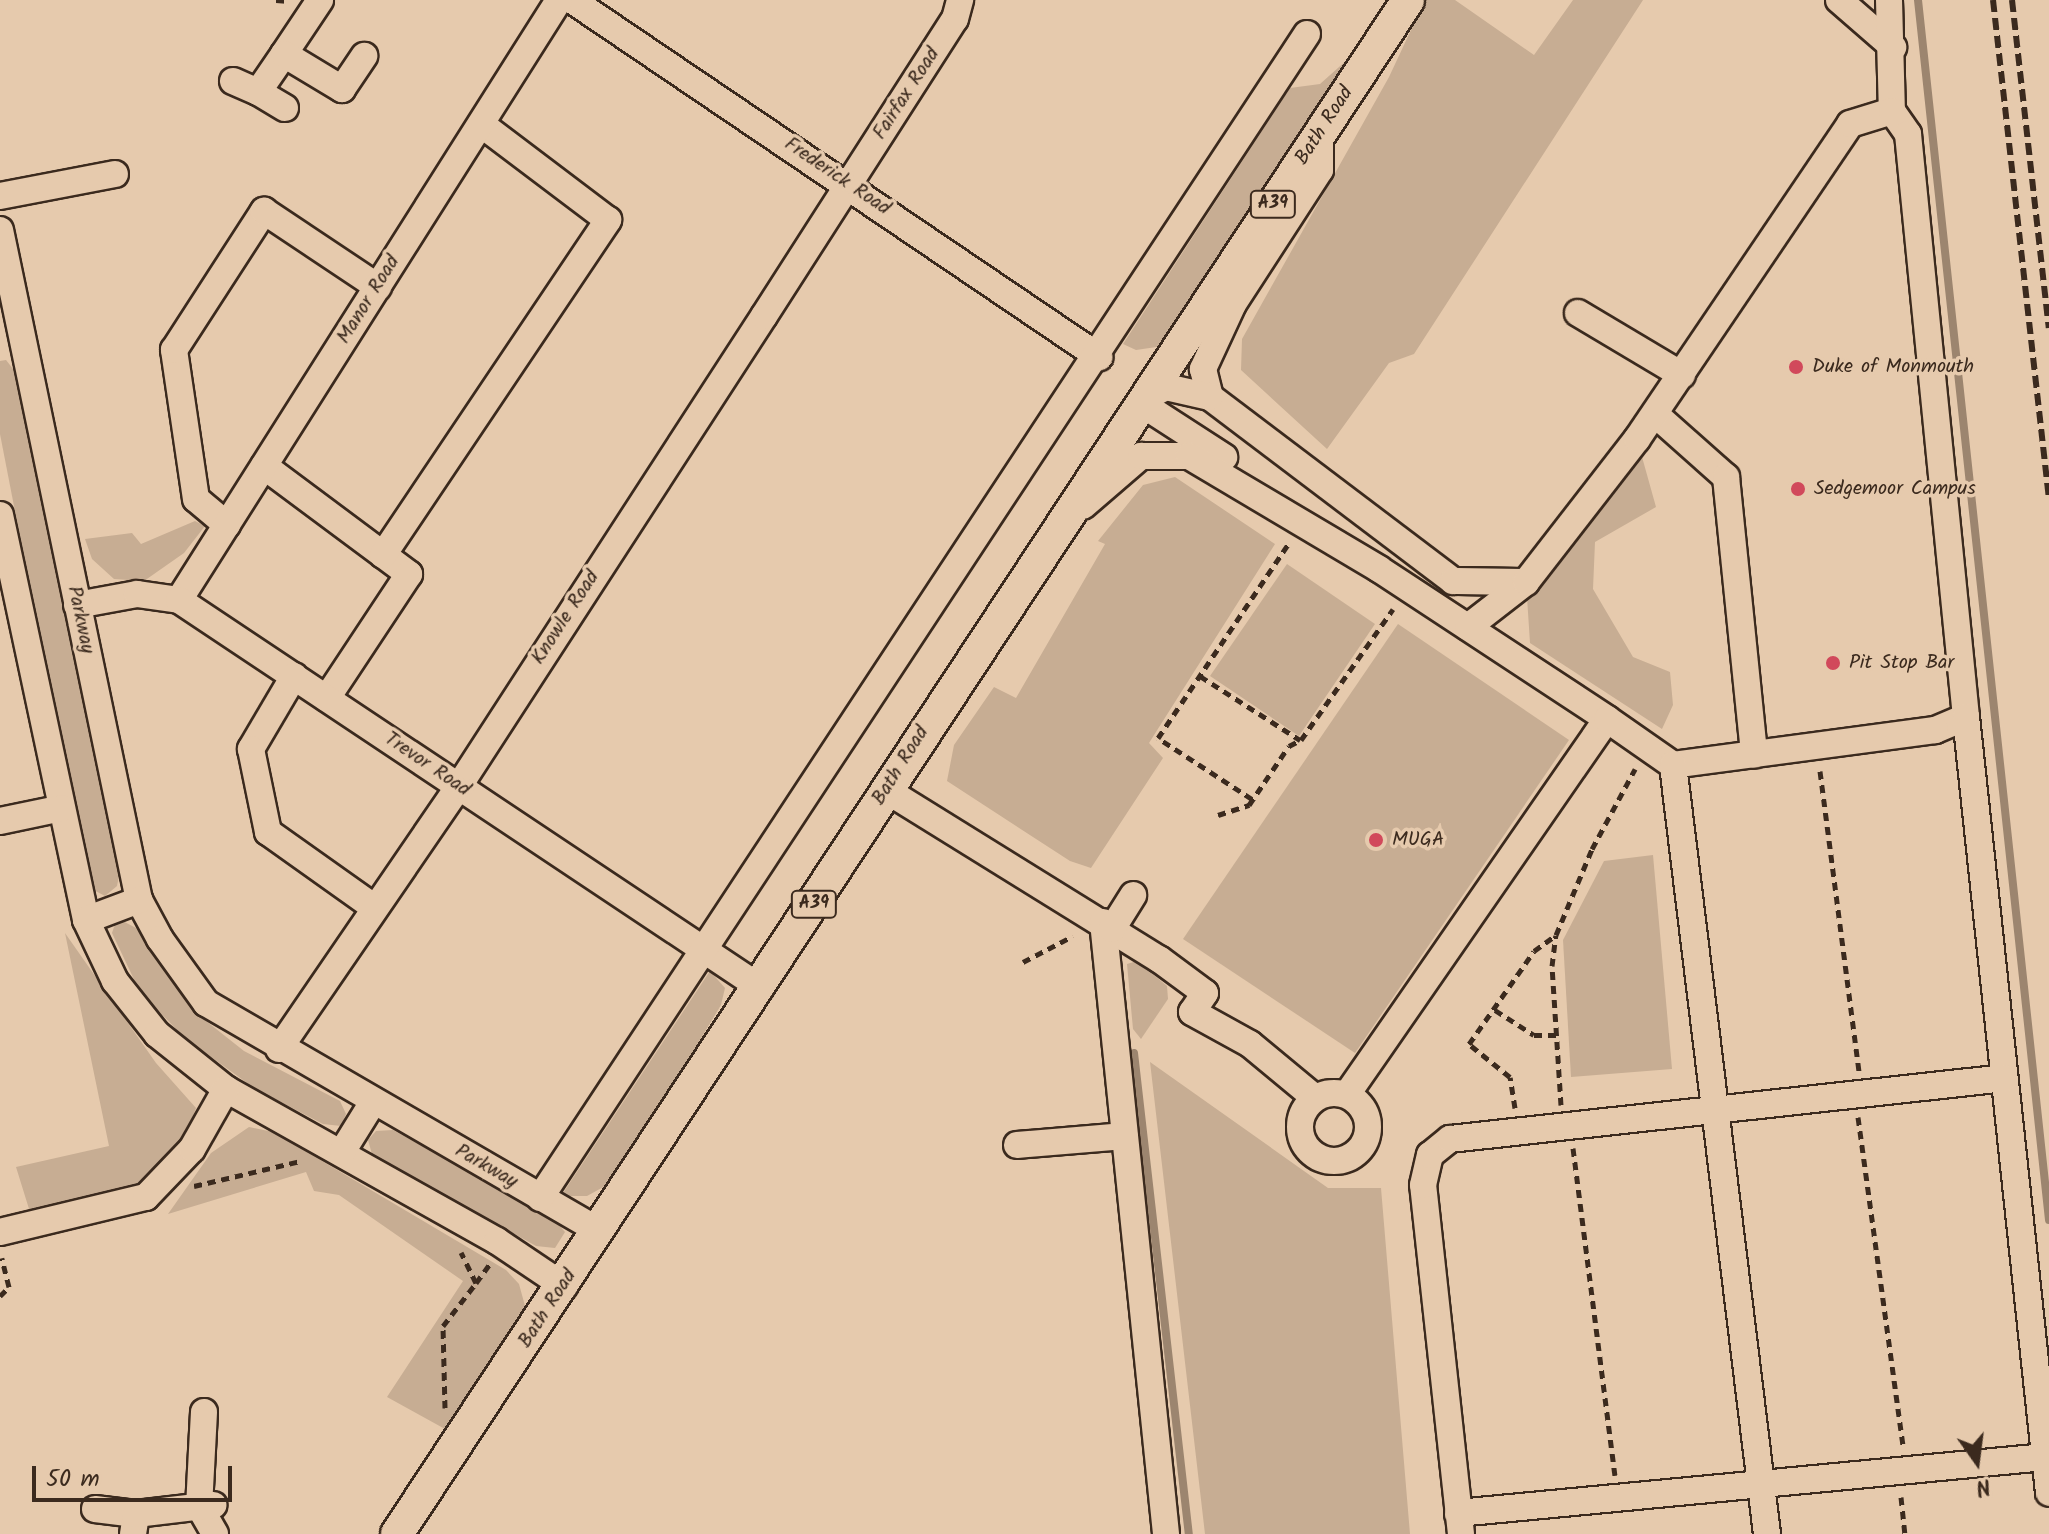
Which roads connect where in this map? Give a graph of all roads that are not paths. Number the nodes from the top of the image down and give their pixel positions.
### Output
1 (320, 0) edge
2 (559, 0) edge
3 (572, 0) edge
4 (960, 0) edge
5 (1408, 0) edge
6 (1839, 0) edge
7 (1889, 0) edge
8 (1307, 34) dead end
9 (1893, 47) junction
10 (284, 54) junction
11 (364, 56) dead end
12 (233, 81) dead end
13 (258, 92) junction
14 (285, 108) dead end
15 (1892, 111) junction
16 (481, 124) junction
17 (1320, 134) junction
18 (115, 174) dead end
19 (849, 185) junction
20 (0, 196) edge
21 (0, 230) edge
22 (378, 287) junction
23 (1578, 313) dead end
24 (10, 342) edge
25 (1099, 357) junction
26 (1682, 375) junction
27 (1210, 397) junction
28 (1144, 401) junction
29 (1655, 414) junction
30 (264, 466) junction
31 (1336, 492) junction
32 (0, 515) edge
33 (1063, 522) junction
34 (227, 525) junction
35 (1333, 542) junction
36 (383, 555) junction
37 (1526, 582) junction
38 (179, 600) junction
39 (77, 605) junction
40 (1468, 627) junction
41 (294, 676) junction
42 (327, 698) junction
43 (1966, 717) junction
44 (1607, 719) junction
45 (1754, 755) junction
46 (1673, 765) junction
47 (459, 786) junction
48 (886, 790) junction
49 (62, 808) junction
50 (0, 821) edge
51 (1133, 895) dead end
52 (139, 900) junction
53 (375, 908) junction
54 (86, 920) junction
55 (1107, 926) junction
56 (705, 955) junction
57 (761, 988) junction
58 (279, 1049) junction
59 (2005, 1078) junction
60 (226, 1089) junction
61 (1347, 1095) junction
62 (1314, 1097) junction
63 (373, 1102) junction
64 (1717, 1112) junction
65 (1125, 1136) junction
66 (1017, 1145) dead end
67 (342, 1152) junction
68 (540, 1198) junction
69 (599, 1231) junction
70 (0, 1232) edge
71 (564, 1286) junction
72 (204, 1412) dead end
73 (2045, 1457) junction
74 (1761, 1486) junction
75 (2049, 1493) edge
76 (206, 1505) junction
77 (95, 1509) dead end
78 (134, 1524) edge
79 (1459, 1524) edge
80 (215, 1534) edge
81 (397, 1534) edge
82 (1166, 1534) edge
83 (1767, 1534) edge

1 - 10 street
2 - 16 street, Manor Road
3 - 19 street, Frederick Road
4 - 19 street, Fairfax Road
5 - 17 main road, Bath Road / A39
6 - 9 street
7 - 9 street
8 - 25 street
9 - 15 street
10 - 11 street
10 - 13 street
12 - 13 street
13 - 14 street
15 - 26 street
15 - 43 street
16 - 22 street, Manor Road
16 - 36 street
17 - 27 street
17 - 28 main road, Bath Road / A39
18 - 20 street
19 - 25 street, Frederick Road
19 - 47 street, Knowle Road
21 - 24 street, Parkway
22 - 30 street, Manor Road
22 - 34 street
23 - 26 street
24 - 39 street, Parkway
25 - 56 street
26 - 29 street
27 - 28 street
27 - 31 street
28 - 33 main road, Bath Road / A39
28 - 35 street
29 - 37 street
29 - 45 street
30 - 34 street, Manor Road
30 - 36 street
31 - 37 street
31 - 40 street
32 - 49 street
33 - 35 street
33 - 48 main road, Bath Road / A39
34 - 38 street, Manor Road
35 - 40 street
36 - 42 street
37 - 40 street
38 - 39 street, Trevor Road
38 - 41 street, Trevor Road
39 - 52 street, Parkway
40 - 44 street
41 - 42 street, Trevor Road
41 - 53 street
42 - 47 street, Trevor Road
43 - 45 street
43 - 59 street
44 - 46 street
44 - 61 street
45 - 46 street
46 - 64 street
47 - 53 street, Knowle Road
47 - 56 street, Trevor Road
48 - 55 street
48 - 57 main road, Bath Road / A39
49 - 50 street
49 - 54 street
51 - 55 street
52 - 54 street
52 - 58 street, Parkway
53 - 58 street, Knowle Road
54 - 60 street
55 - 62 street
55 - 65 street
56 - 57 street, Trevor Road
56 - 68 street
57 - 69 main road, Bath Road / A39
58 - 63 street, Parkway
59 - 64 street
59 - 73 street
60 - 67 street
60 - 70 street
61 - 62 street
61 - 62 street
63 - 67 street
63 - 68 street, Parkway
64 - 74 street
64 - 79 street
65 - 66 street
65 - 82 street
67 - 71 street
68 - 69 street, Parkway
69 - 71 main road, Bath Road / A39
71 - 81 main road, Bath Road / A39
72 - 76 street
73 - 74 street
73 - 75 street
74 - 79 street
74 - 83 street
76 - 78 street
76 - 80 street
77 - 78 street

